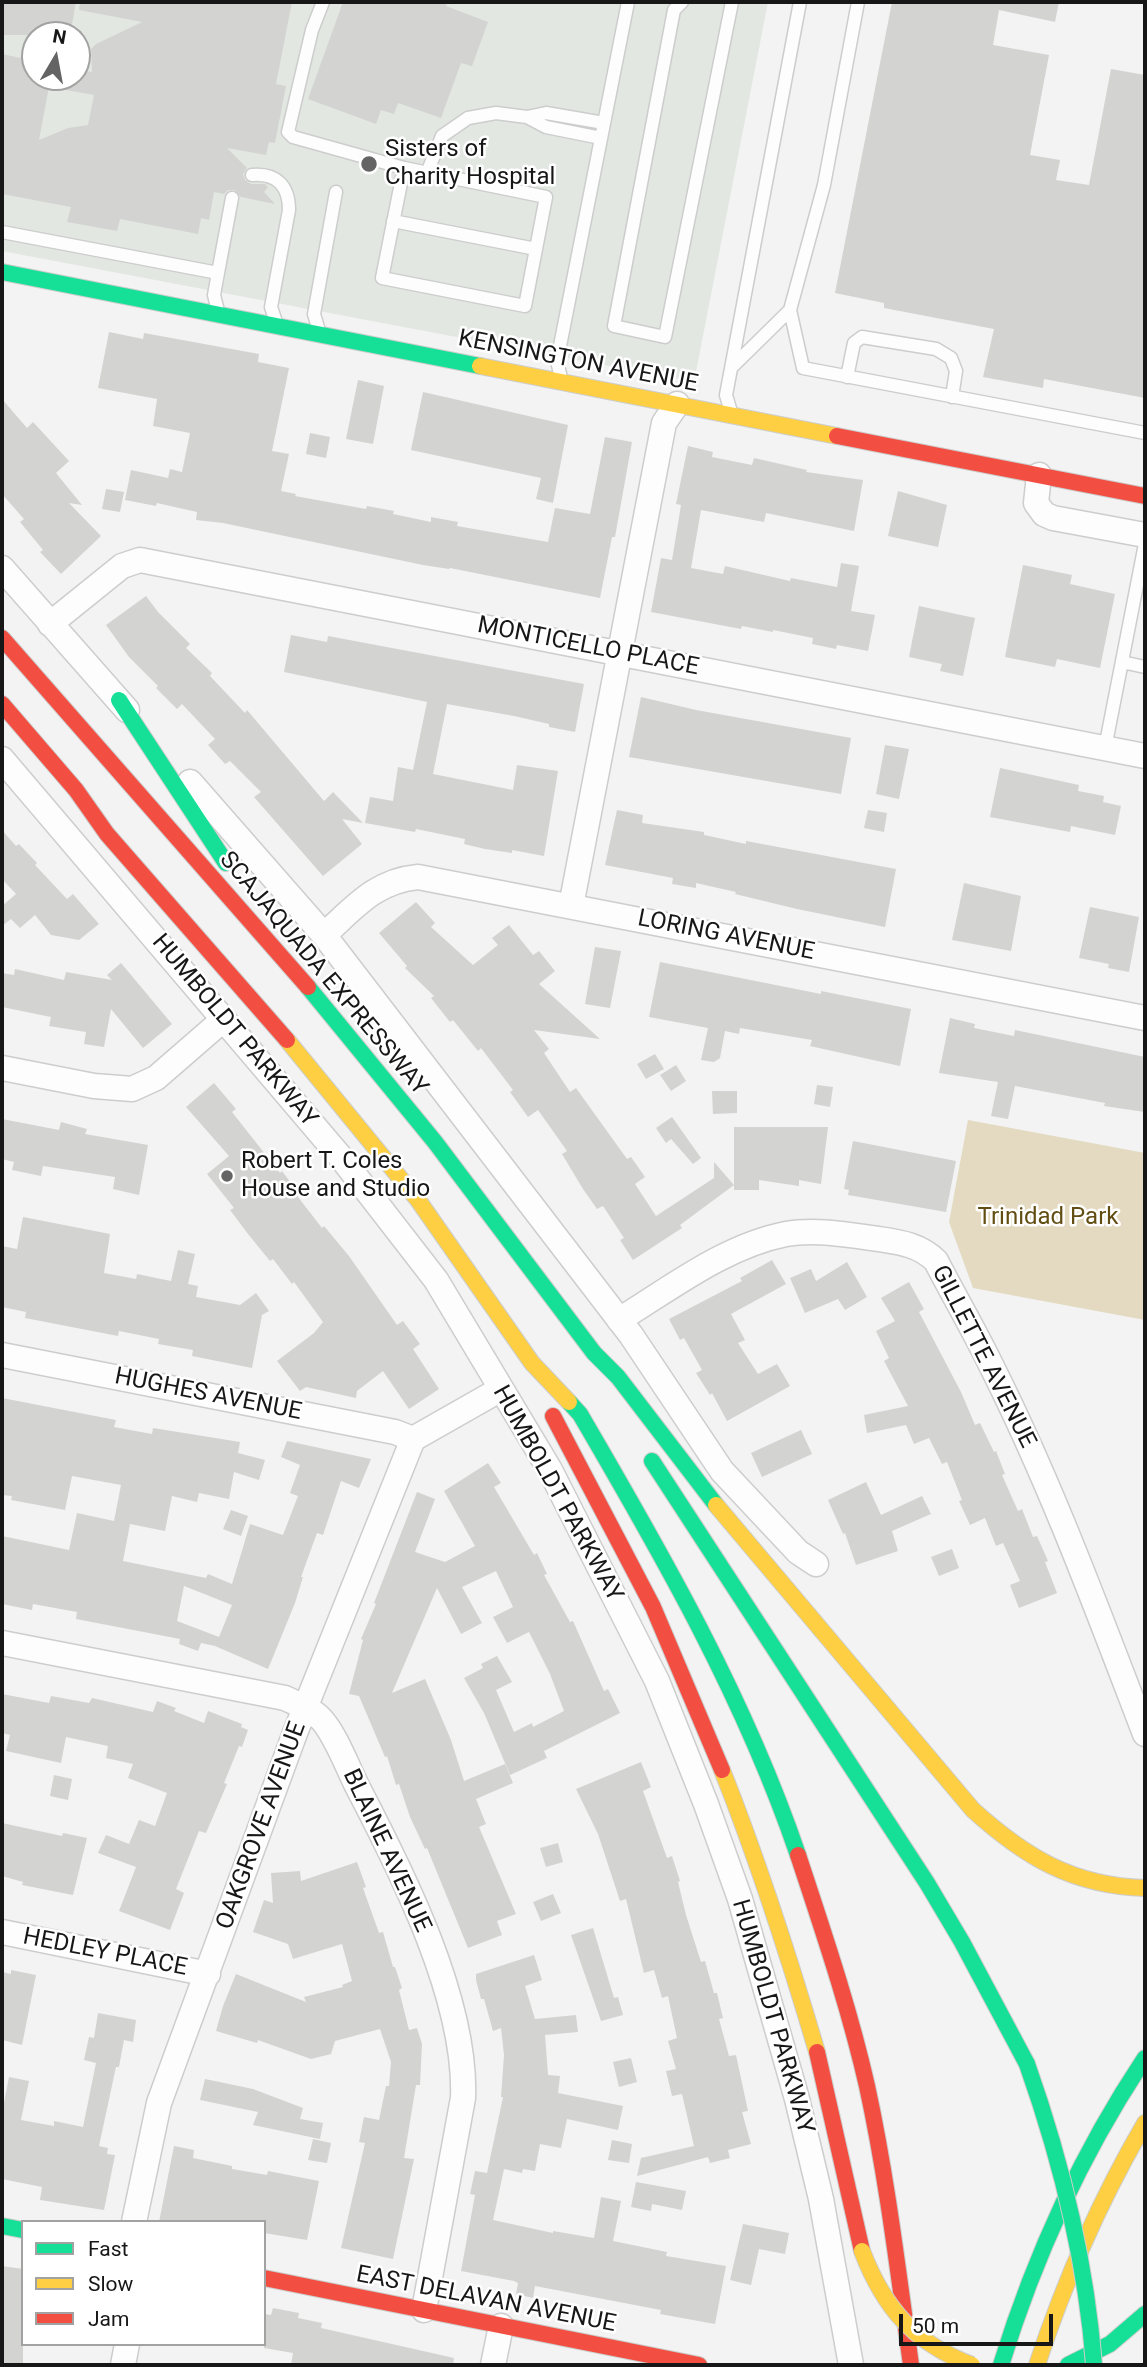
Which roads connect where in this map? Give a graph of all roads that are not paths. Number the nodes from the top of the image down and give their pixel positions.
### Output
1 (323, 2) edge
2 (628, 2) edge
3 (682, 2) edge
4 (732, 2) edge
5 (800, 2) edge
6 (858, 2) edge
7 (527, 117) junction
8 (604, 124) junction
9 (601, 138) junction
10 (404, 168) junction
11 (427, 173) junction
12 (252, 175) dead end
13 (336, 192) dead end
14 (232, 198) dead end
15 (393, 221) junction
16 (2, 232) edge
17 (536, 249) junction
18 (2, 272) edge
19 (218, 273) junction
20 (790, 310) junction
21 (220, 315) junction
22 (277, 326) junction
23 (320, 334) junction
24 (731, 368) junction
25 (847, 377) junction
26 (561, 382) junction
27 (952, 397) junction
28 (677, 404) junction
29 (732, 415) junction
30 (1145, 433) edge
31 (1039, 475) junction
32 (1145, 496) edge
33 (1145, 535) edge
34 (1145, 544) edge
35 (2, 568) edge
36 (1132, 612) junction
37 (1145, 615) edge
38 (50, 624) junction
39 (2, 638) edge
40 (620, 653) junction
41 (1122, 662) junction
42 (1145, 667) edge
43 (119, 700) junction
44 (2, 704) edge
45 (2, 742) edge
46 (1105, 748) junction
47 (1145, 756) edge
48 (2, 759) edge
49 (107, 834) junction
50 (570, 906) junction
51 (324, 935) junction
52 (304, 982) junction
53 (1145, 1018) edge
54 (224, 1019) junction
55 (2, 1068) edge
56 (619, 1321) junction
57 (594, 1353) junction
58 (2, 1354) edge
59 (532, 1363) junction
60 (603, 1387) dead end
61 (500, 1389) junction
62 (413, 1439) junction
63 (640, 1444) dead end
64 (816, 1564) dead end
65 (2, 1643) edge
66 (305, 1707) junction
67 (1145, 1734) edge
68 (1145, 1888) edge
69 (2, 1933) edge
70 (208, 1974) junction
71 (1145, 2058) edge
72 (1145, 2123) edge
73 (134, 2220) edge
74 (2, 2226) edge
75 (21, 2230) edge
76 (266, 2278) edge
77 (424, 2310) junction
78 (1145, 2314) edge
79 (501, 2326) junction
80 (127, 2346) edge
81 (123, 2365) edge
82 (494, 2365) edge
83 (699, 2365) edge
84 (851, 2365) edge
85 (911, 2365) edge
86 (972, 2365) edge
87 (1000, 2365) edge
88 (1037, 2365) edge
89 (1068, 2365) edge
90 (1094, 2365) edge

1 - 10 lane
2 - 8 lane
3 - 4 lane
5 - 24 lane
6 - 20 lane
7 - 8 lane
7 - 9 lane
7 - 11 lane
8 - 9 lane
9 - 26 lane
10 - 11 lane
10 - 15 lane
11 - 17 lane
12 - 22 lane
13 - 23 lane
14 - 19 lane
15 - 17 lane
15 - 17 lane
16 - 19 lane
18 - 21 main road, KENSINGTON AVENUE
19 - 21 lane
20 - 24 lane
20 - 25 lane
21 - 22 main road, KENSINGTON AVENUE
22 - 23 main road, KENSINGTON AVENUE
23 - 26 main road, KENSINGTON AVENUE
24 - 29 lane
25 - 27 lane
25 - 27 lane
26 - 28 main road, KENSINGTON AVENUE
27 - 30 lane
28 - 29 main road, KENSINGTON AVENUE
28 - 40 street
29 - 31 main road, KENSINGTON AVENUE
31 - 32 main road, KENSINGTON AVENUE
31 - 33 street
34 - 36 lane
35 - 38 street
36 - 37 lane
36 - 41 lane
38 - 40 street, MONTICELLO PLACE
38 - 43 street
39 - 52 main road, SCAJAQUADA EXPRESSWAY
40 - 46 street, MONTICELLO PLACE
40 - 50 street
41 - 42 lane
41 - 46 lane
43 - 51 street
43 - 52 main road
44 - 49 main road
45 - 49 main road
46 - 47 street, MONTICELLO PLACE
48 - 54 street, HUMBOLDT PARKWAY
49 - 59 main road
50 - 51 street, LORING AVENUE
50 - 53 street, LORING AVENUE
51 - 56 street
52 - 57 main road, SCAJAQUADA EXPRESSWAY
54 - 55 street
54 - 61 street, HUMBOLDT PARKWAY
56 - 64 street
56 - 67 street, GILLETTE AVENUE
57 - 60 main road
57 - 68 main road
58 - 62 street, HUGHES AVENUE
59 - 85 main road
59 - 86 main road, bridge
61 - 62 street
61 - 84 street, HUMBOLDT PARKWAY
62 - 66 street, OAKGROVE AVENUE
63 - 90 main road, bridge
65 - 66 street, BLAINE AVENUE
66 - 70 street, OAKGROVE AVENUE
66 - 77 street, BLAINE AVENUE
69 - 70 street, HEDLEY PLACE
70 - 73 street, OAKGROVE AVENUE
71 - 87 main road
72 - 88 main road
74 - 75 main road
76 - 77 main road, EAST DELAVAN AVENUE
77 - 79 main road, EAST DELAVAN AVENUE
78 - 89 main road
79 - 82 street
79 - 83 main road, EAST DELAVAN AVENUE
80 - 81 street

